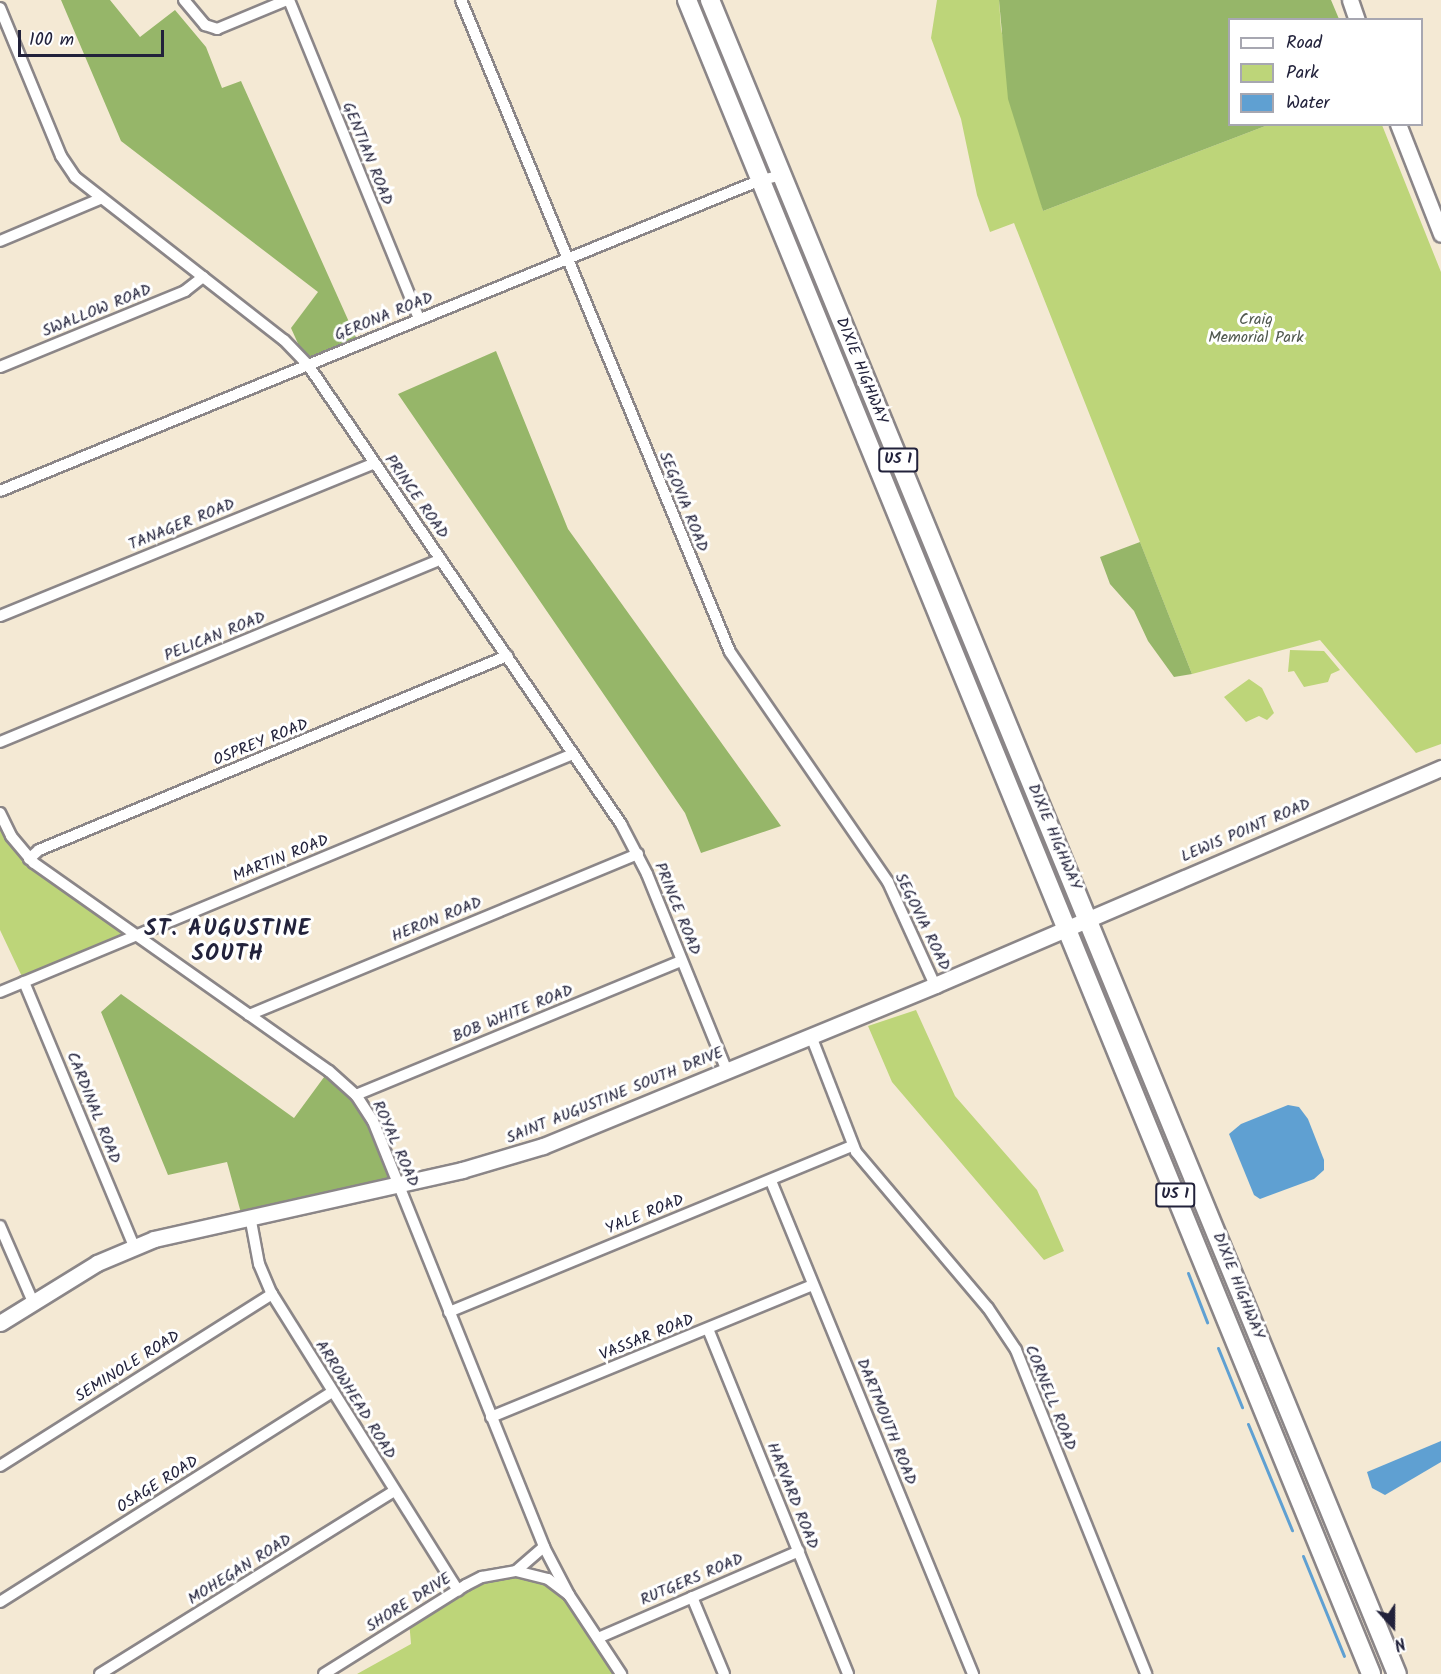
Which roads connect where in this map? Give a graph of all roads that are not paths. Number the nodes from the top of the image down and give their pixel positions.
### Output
1 (184, 0) edge
2 (288, 0) edge
3 (461, 0) edge
4 (687, 0) edge
5 (710, 0) edge
6 (1350, 0) edge
7 (0, 8) edge
8 (1356, 18) edge
9 (1399, 126) edge
10 (782, 175) junction
11 (758, 181) junction
12 (100, 199) junction
13 (1441, 234) edge
14 (0, 241) edge
15 (568, 259) junction
16 (203, 277) junction
17 (419, 319) junction
18 (308, 365) junction
19 (0, 367) edge
20 (375, 463) junction
21 (0, 491) edge
22 (926, 529) junction
23 (905, 537) junction
24 (441, 559) junction
25 (0, 616) edge
26 (507, 656) junction
27 (0, 742) edge
28 (573, 754) junction
29 (1441, 768) edge
30 (0, 813) edge
31 (638, 854) junction
32 (29, 859) junction
33 (1088, 919) junction
34 (1066, 928) junction
35 (136, 935) junction
36 (681, 961) junction
37 (24, 982) junction
38 (935, 985) junction
39 (0, 992) edge
40 (249, 1015) junction
41 (811, 1036) junction
42 (727, 1071) junction
43 (356, 1095) junction
44 (852, 1146) junction
45 (771, 1181) junction
46 (397, 1184) junction
47 (250, 1216) junction
48 (0, 1226) edge
49 (134, 1246) junction
50 (813, 1285) junction
51 (272, 1294) junction
52 (33, 1302) junction
53 (449, 1312) junction
54 (1252, 1319) junction
55 (0, 1323) edge
56 (708, 1329) junction
57 (1230, 1329) junction
58 (331, 1393) junction
59 (491, 1417) junction
60 (0, 1466) edge
61 (394, 1491) junction
62 (544, 1547) junction
63 (799, 1551) junction
64 (516, 1571) junction
65 (458, 1590) junction
66 (569, 1595) junction
67 (692, 1597) junction
68 (0, 1602) edge
69 (597, 1638) junction
70 (100, 1674) edge
71 (324, 1674) edge
72 (621, 1674) edge
73 (724, 1674) edge
74 (848, 1674) edge
75 (973, 1674) edge
76 (1146, 1674) edge
77 (1371, 1674) edge
78 (1397, 1674) edge

1 - 2 street
2 - 17 street, GENTIAN ROAD
3 - 15 street, SEGOVIA ROAD
4 - 11 main road, US 1
5 - 10 main road, DIXIE HIGHWAY / US 1
6 - 8 street
7 - 12 street, PRINCE ROAD
9 - 13 street
10 - 11 street, GERONA ROAD
10 - 22 main road, DIXIE HIGHWAY / US 1
11 - 15 street, GERONA ROAD
11 - 23 main road, US 1
12 - 14 street
12 - 16 street, PRINCE ROAD
15 - 17 street, GERONA ROAD
15 - 38 street, SEGOVIA ROAD
16 - 18 street, PRINCE ROAD
16 - 19 street, SWALLOW ROAD
17 - 18 street, GERONA ROAD
18 - 20 street, PRINCE ROAD
18 - 21 street, GERONA ROAD
20 - 24 street, PRINCE ROAD
20 - 25 street, TANAGER ROAD
22 - 23 main road
22 - 33 main road, DIXIE HIGHWAY / US 1
23 - 34 main road, DIXIE HIGHWAY / US 1
24 - 26 street, PRINCE ROAD
24 - 27 street, PELICAN ROAD
26 - 28 street, PRINCE ROAD
26 - 32 street, OSPREY ROAD
28 - 31 street, PRINCE ROAD
28 - 35 street, MARTIN ROAD
29 - 33 street, LEWIS POINT ROAD
30 - 32 street, ROYAL ROAD
31 - 36 street, PRINCE ROAD
31 - 40 street, HERON ROAD
32 - 35 street, ROYAL ROAD
33 - 34 street, LEWIS POINT ROAD
33 - 54 main road, DIXIE HIGHWAY / US 1
34 - 38 street, SAINT AUGUSTINE SOUTH DRIVE
34 - 57 main road, DIXIE HIGHWAY / US 1
35 - 37 street, MARTIN ROAD
35 - 40 street, ROYAL ROAD
36 - 42 street, PRINCE ROAD
36 - 43 street, BOB WHITE ROAD
37 - 39 street, MARTIN ROAD
37 - 49 street, CARDINAL ROAD
38 - 41 street, SAINT AUGUSTINE SOUTH DRIVE
40 - 43 street, ROYAL ROAD
41 - 42 street, SAINT AUGUSTINE SOUTH DRIVE
41 - 44 street, CORNELL ROAD
42 - 46 street, SAINT AUGUSTINE SOUTH DRIVE
43 - 46 street, ROYAL ROAD
44 - 45 street, YALE ROAD
44 - 76 street, CORNELL ROAD
45 - 50 street, DARTMOUTH ROAD
45 - 53 street, YALE ROAD
46 - 47 street, SAINT AUGUSTINE SOUTH DRIVE
46 - 53 street, ROYAL ROAD
47 - 49 street, SAINT AUGUSTINE SOUTH DRIVE
47 - 51 street, ARROWHEAD ROAD
48 - 52 street
49 - 52 street, SAINT AUGUSTINE SOUTH DRIVE
50 - 56 street, VASSAR ROAD
50 - 75 street, DARTMOUTH ROAD
51 - 58 street, ARROWHEAD ROAD
51 - 60 street, SEMINOLE ROAD
52 - 55 street, SAINT AUGUSTINE SOUTH DRIVE
53 - 59 street, ROYAL ROAD
54 - 57 street
54 - 78 main road, DIXIE HIGHWAY / US 1
56 - 59 street, VASSAR ROAD
56 - 63 street, HARVARD ROAD
57 - 77 main road, DIXIE HIGHWAY / US 1
58 - 61 street, ARROWHEAD ROAD
58 - 68 street, OSAGE ROAD
59 - 62 street, ROYAL ROAD
61 - 65 street, ARROWHEAD ROAD
61 - 70 street, MOHEGAN ROAD
62 - 64 street
62 - 66 street, ROYAL ROAD
63 - 67 street, RUTGERS ROAD
63 - 74 street, HARVARD ROAD
64 - 65 street, SHORE DRIVE
64 - 66 street, SHORE DRIVE
65 - 71 street, SHORE DRIVE
66 - 69 street, SHORE DRIVE
67 - 69 street, RUTGERS ROAD
67 - 73 street
69 - 72 street, SHORE DRIVE

